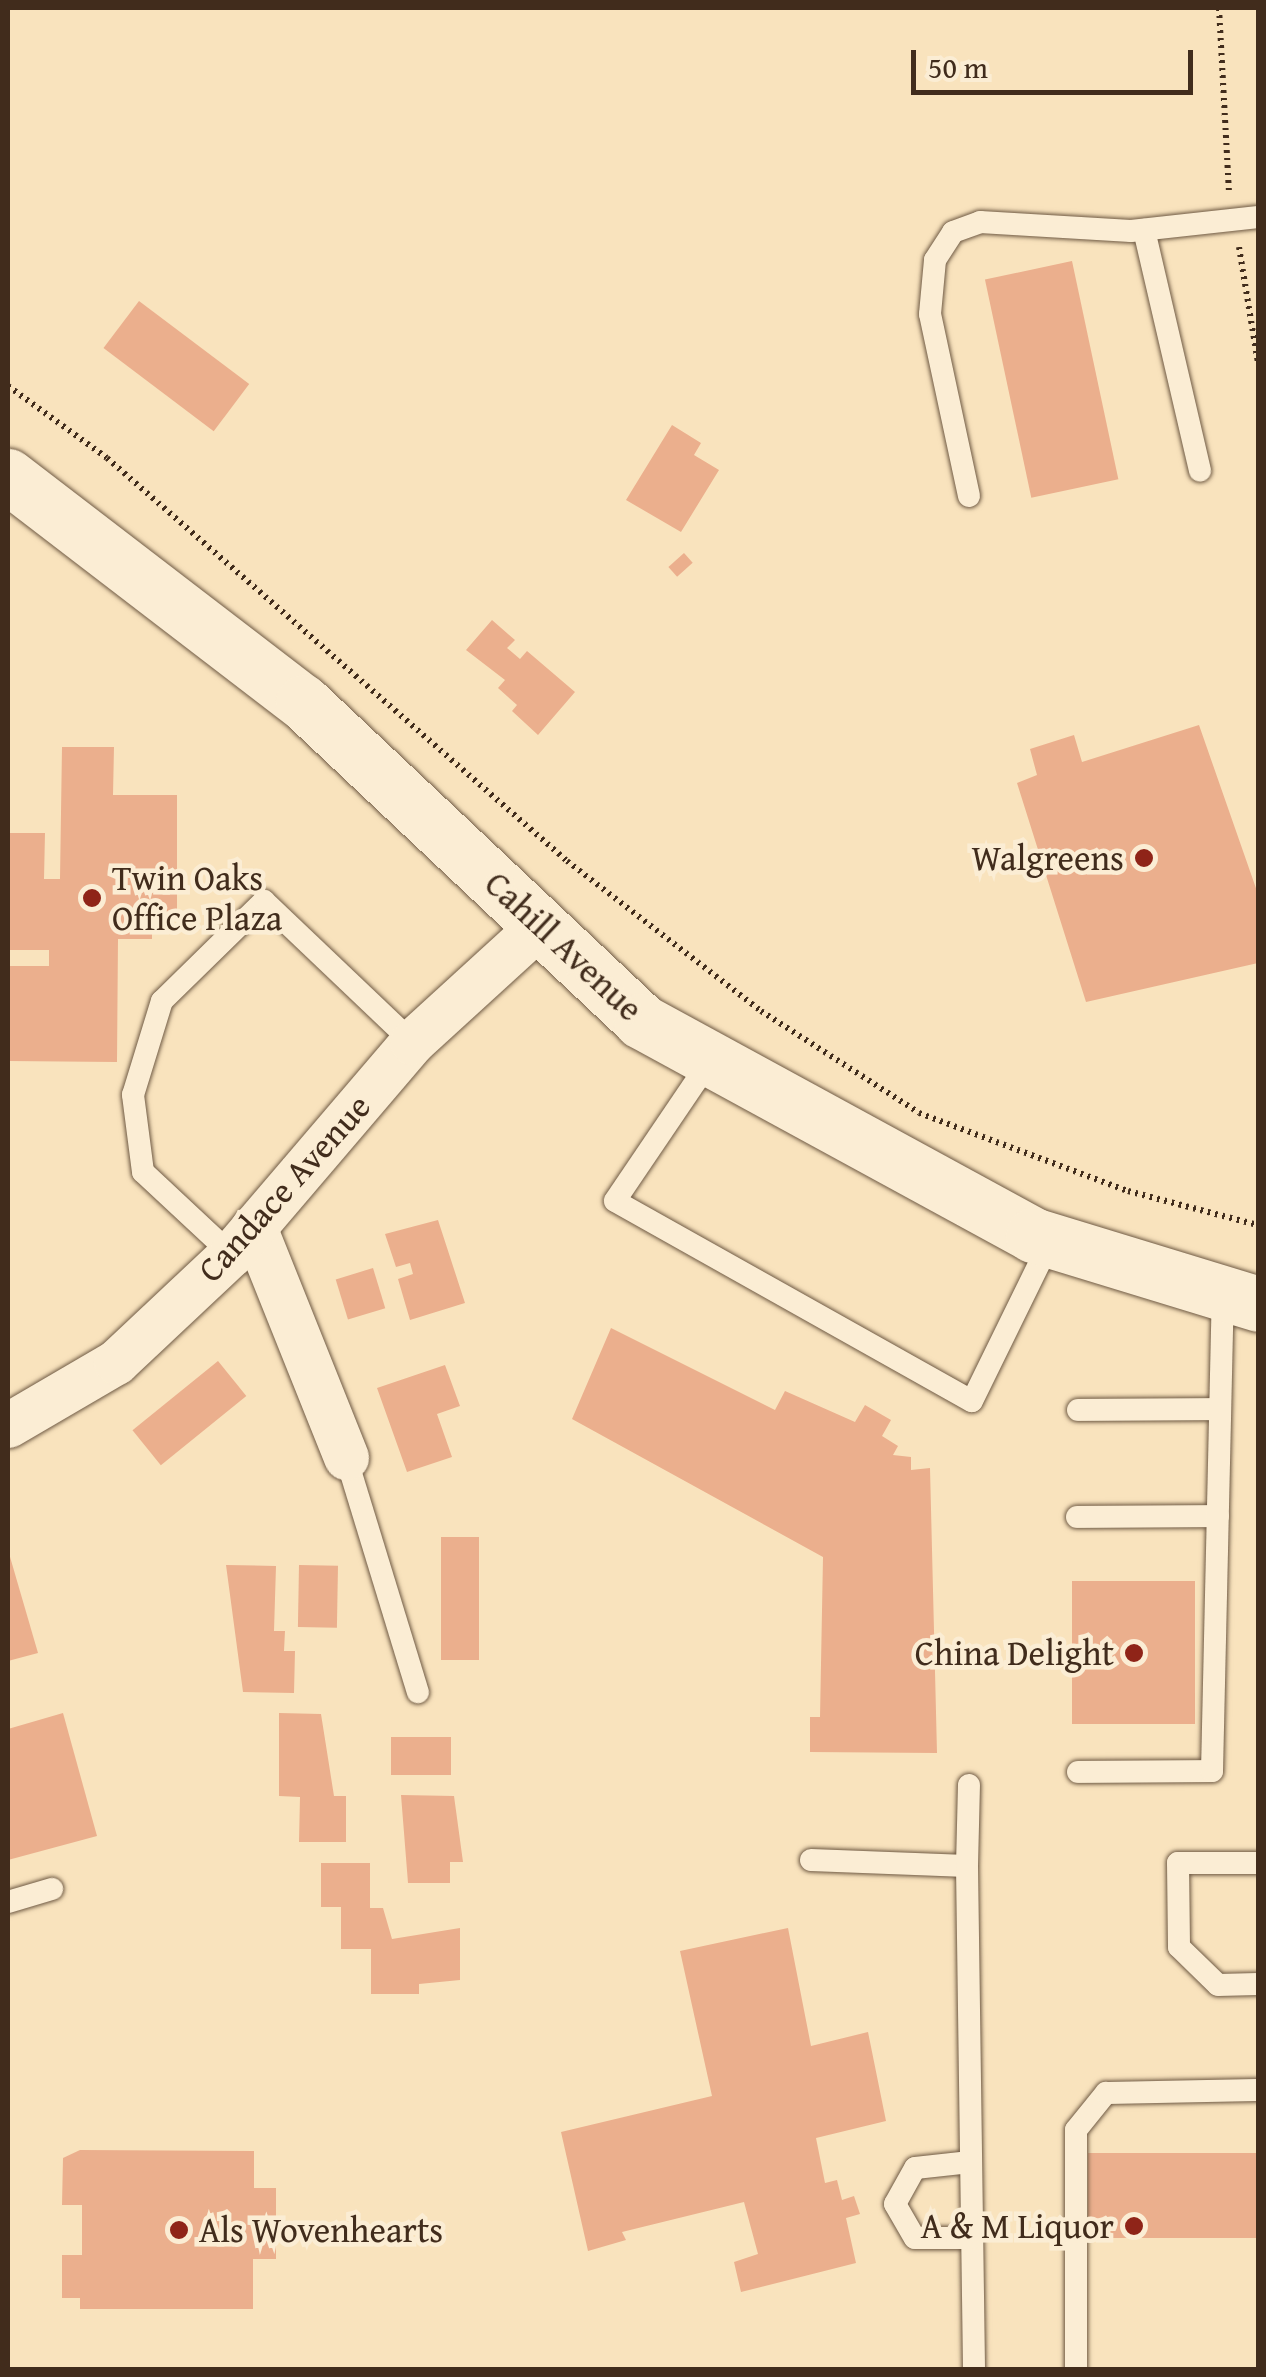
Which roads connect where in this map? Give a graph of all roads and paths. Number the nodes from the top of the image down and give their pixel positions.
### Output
1 (1258, 217) edge
2 (1144, 230) junction
3 (8, 386) edge
4 (1200, 471) dead end
5 (8, 476) edge
6 (969, 496) dead end
7 (540, 925) junction
8 (412, 1042) junction
9 (711, 1060) junction
10 (1258, 1225) edge
11 (242, 1240) junction
12 (1051, 1240) junction
13 (1241, 1298) edge
14 (1220, 1409) junction
15 (1078, 1410) dead end
16 (8, 1424) edge
17 (346, 1456) joint
18 (1218, 1516) junction
19 (1078, 1517) dead end
20 (418, 1692) dead end
21 (1078, 1772) dead end
22 (968, 1786) dead end
23 (812, 1860) dead end
24 (1258, 1863) edge
25 (967, 1866) junction
26 (52, 1889) dead end
27 (8, 1902) edge
28 (1258, 1984) edge
29 (1258, 2090) edge
30 (970, 2162) junction
31 (972, 2238) junction
32 (974, 2370) edge
33 (1076, 2370) edge

1 - 2 lane
2 - 4 lane
2 - 6 lane
3 - 10 path
5 - 7 street, Cahill Avenue
7 - 8 street, Candace Avenue
7 - 9 street, Cahill Avenue
8 - 11 street, Candace Avenue
8 - 11 lane
9 - 12 street, Cahill Avenue
9 - 12 lane
11 - 16 street, Candace Avenue
11 - 17 street
12 - 13 street, Cahill Avenue
13 - 14 lane
14 - 15 lane
14 - 18 lane
17 - 20 lane
18 - 19 lane
18 - 21 lane
22 - 25 lane
23 - 25 lane
24 - 28 lane
25 - 30 lane
26 - 27 lane
29 - 33 lane
30 - 31 lane
30 - 31 lane
31 - 32 lane

